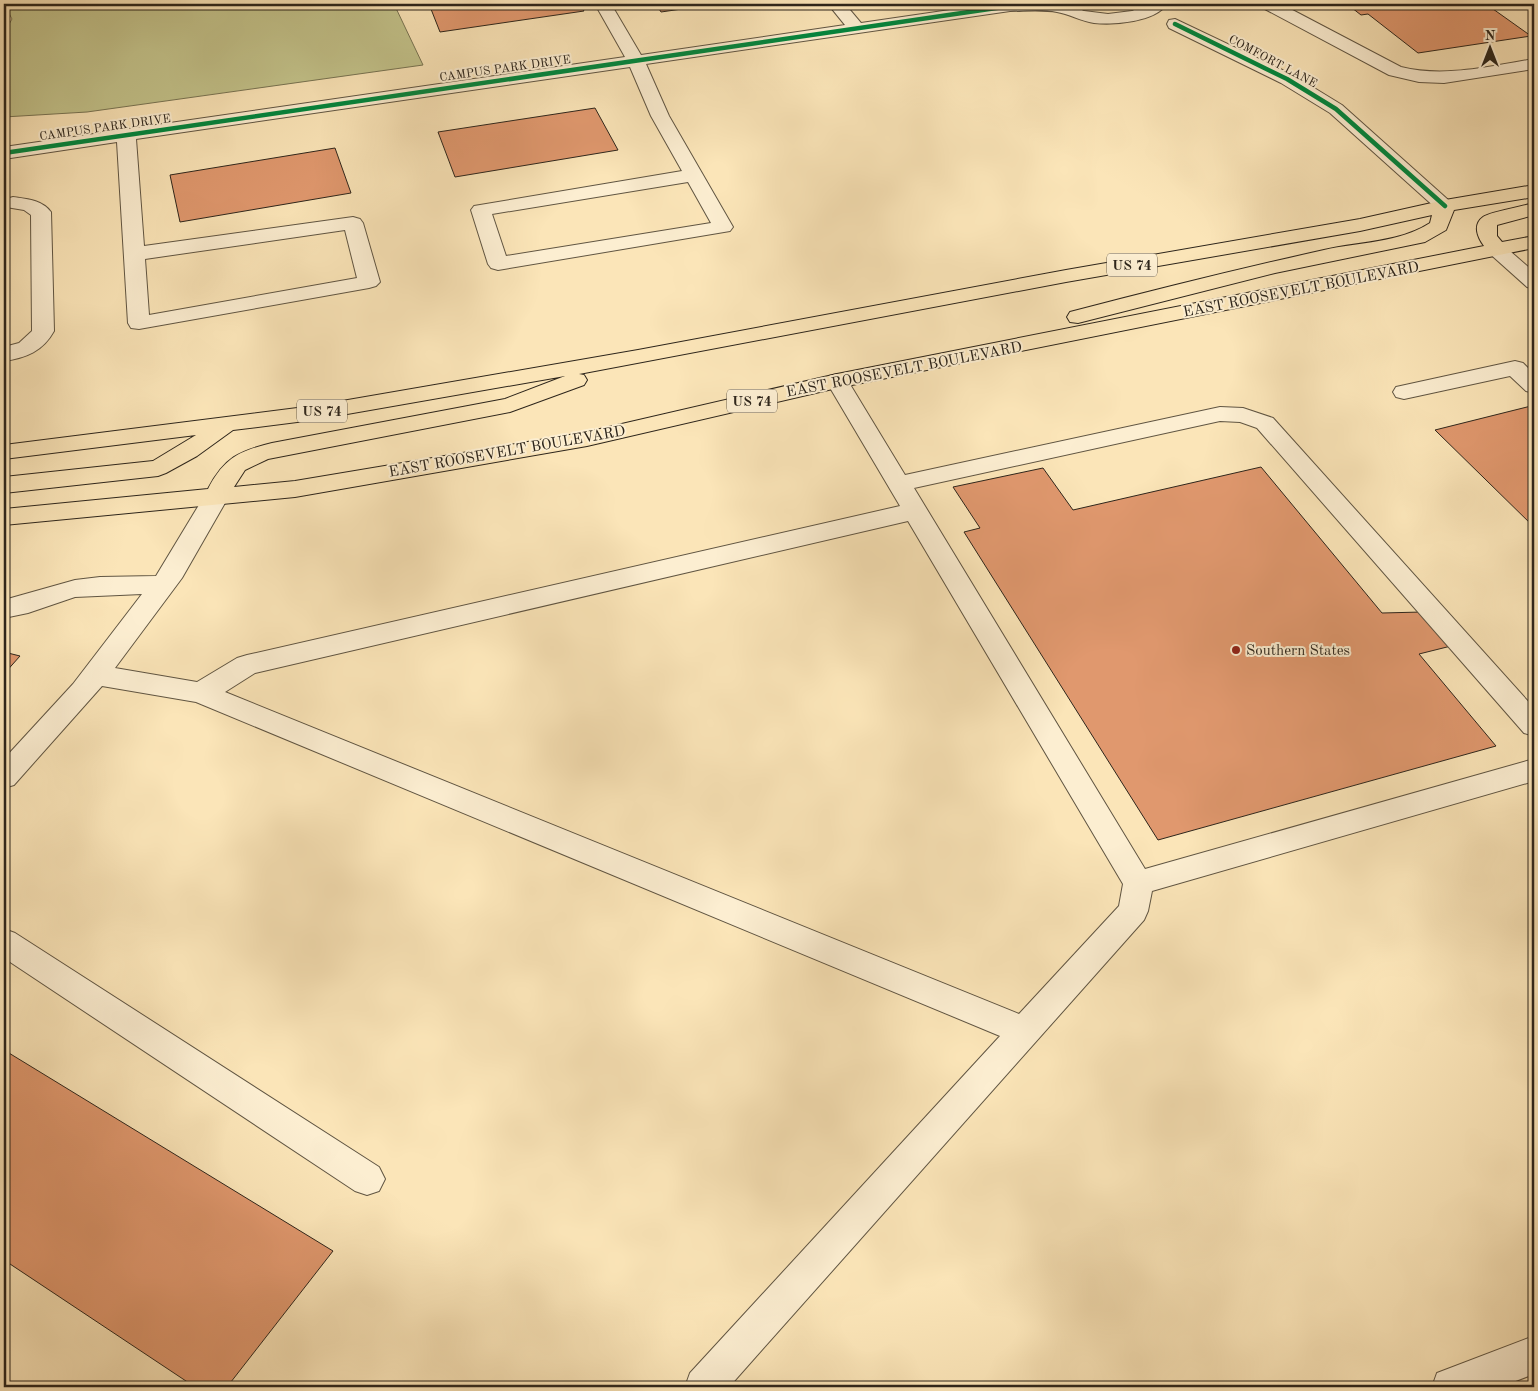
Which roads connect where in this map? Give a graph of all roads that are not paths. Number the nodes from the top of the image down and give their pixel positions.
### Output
1 (603, 4) edge
2 (836, 4) edge
3 (1159, 4) edge
4 (1269, 4) edge
5 (1013, 5) edge
6 (1058, 6) edge
7 (1135, 16) junction
8 (1175, 24) junction
9 (856, 28) junction
10 (636, 61) junction
11 (1534, 64) edge
12 (126, 135) junction
13 (4, 153) edge
14 (693, 175) junction
15 (1534, 191) edge
16 (13, 203) dead end
17 (1445, 206) junction
18 (1534, 209) edge
19 (1534, 242) edge
20 (1496, 250) junction
21 (134, 254) junction
22 (1534, 283) edge
23 (4, 354) edge
24 (975, 355) junction
25 (638, 357) junction
26 (837, 381) junction
27 (1534, 386) edge
28 (1404, 392) dead end
29 (226, 424) junction
30 (4, 452) edge
31 (898, 484) junction
32 (4, 485) edge
33 (217, 496) junction
34 (915, 511) junction
35 (4, 517) edge
36 (164, 585) junction
37 (4, 609) edge
38 (96, 675) junction
39 (201, 693) junction
40 (1534, 726) edge
41 (1534, 770) edge
42 (4, 777) edge
43 (1138, 883) junction
44 (4, 942) edge
45 (1024, 1031) junction
46 (367, 1179) dead end
47 (1534, 1355) edge
48 (704, 1387) edge
49 (1451, 1387) edge

1 - 10 street
2 - 9 street
3 - 7 street, COMFORT LANE
3 - 8 street, COMFORT LANE
4 - 11 street
5 - 6 street, CAMPUS PARK DRIVE
5 - 9 street, CAMPUS PARK DRIVE
6 - 7 street, COMFORT LANE
7 - 8 street, COMFORT LANE
8 - 17 street, COMFORT LANE
9 - 10 street, CAMPUS PARK DRIVE
10 - 12 street, CAMPUS PARK DRIVE
10 - 14 street
12 - 13 street, CAMPUS PARK DRIVE
12 - 21 street
14 - 14 street
15 - 17 highway, US 74
16 - 23 street
17 - 24 highway
17 - 25 highway, US 74
18 - 20 highway
19 - 20 highway, EAST ROOSEVELT BOULEVARD / US 74
20 - 22 street
20 - 24 highway, EAST ROOSEVELT BOULEVARD / US 74
21 - 21 street
24 - 26 highway, EAST ROOSEVELT BOULEVARD / US 74
25 - 29 highway, US 74
25 - 33 highway
26 - 31 street
26 - 33 highway, EAST ROOSEVELT BOULEVARD / US 74
27 - 28 street
29 - 30 highway, US 74
29 - 32 highway
31 - 34 street
31 - 40 street
33 - 35 highway, EAST ROOSEVELT BOULEVARD / US 74
33 - 36 street
34 - 39 street
34 - 43 street
36 - 37 street
36 - 38 street
38 - 39 street
38 - 42 street
39 - 45 street
41 - 43 street
43 - 45 street
44 - 46 street
45 - 48 street
47 - 49 street

